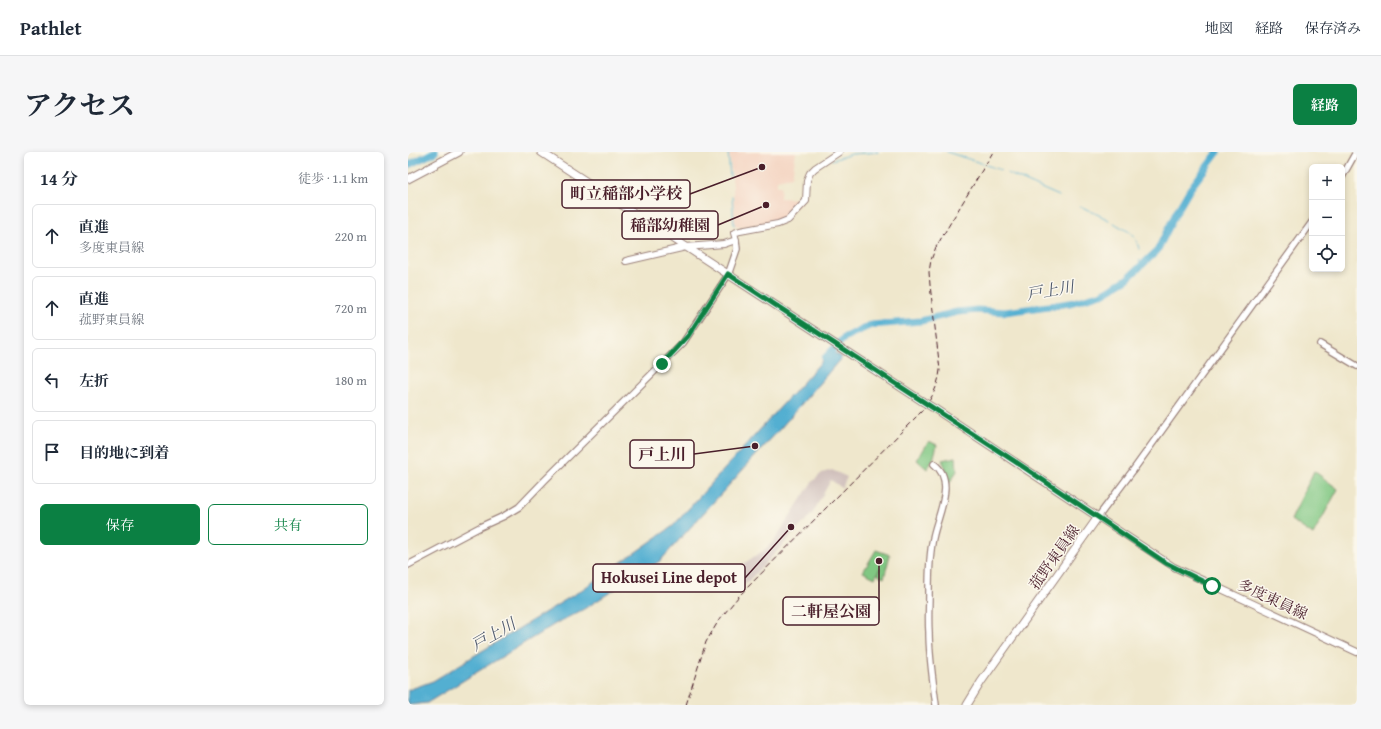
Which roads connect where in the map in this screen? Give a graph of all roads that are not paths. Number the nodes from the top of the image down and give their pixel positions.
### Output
1 (459, 152) edge
2 (540, 152) edge
3 (839, 152) edge
4 (1356, 152) edge
5 (1345, 172) edge
6 (408, 180) edge
7 (1309, 226) edge
8 (736, 240) junction
9 (686, 247) junction
10 (626, 261) dead end
11 (728, 274) junction
12 (1320, 344) dead end
13 (1357, 366) edge
14 (934, 464) dead end
15 (1098, 517) junction
16 (408, 565) edge
17 (1357, 652) edge
18 (936, 705) edge
19 (967, 705) edge

1 - 6 main road
2 - 9 main road, 菰野東員線
3 - 8 main road
4 - 5 street
7 - 15 street
8 - 9 main road
8 - 11 street
9 - 10 main road
9 - 11 main road, 菰野東員線
11 - 15 main road, 菰野東員線, bridge
11 - 16 street
12 - 13 street
14 - 18 street
15 - 17 main road, 多度東員線
15 - 19 main road, 菰野東員線

